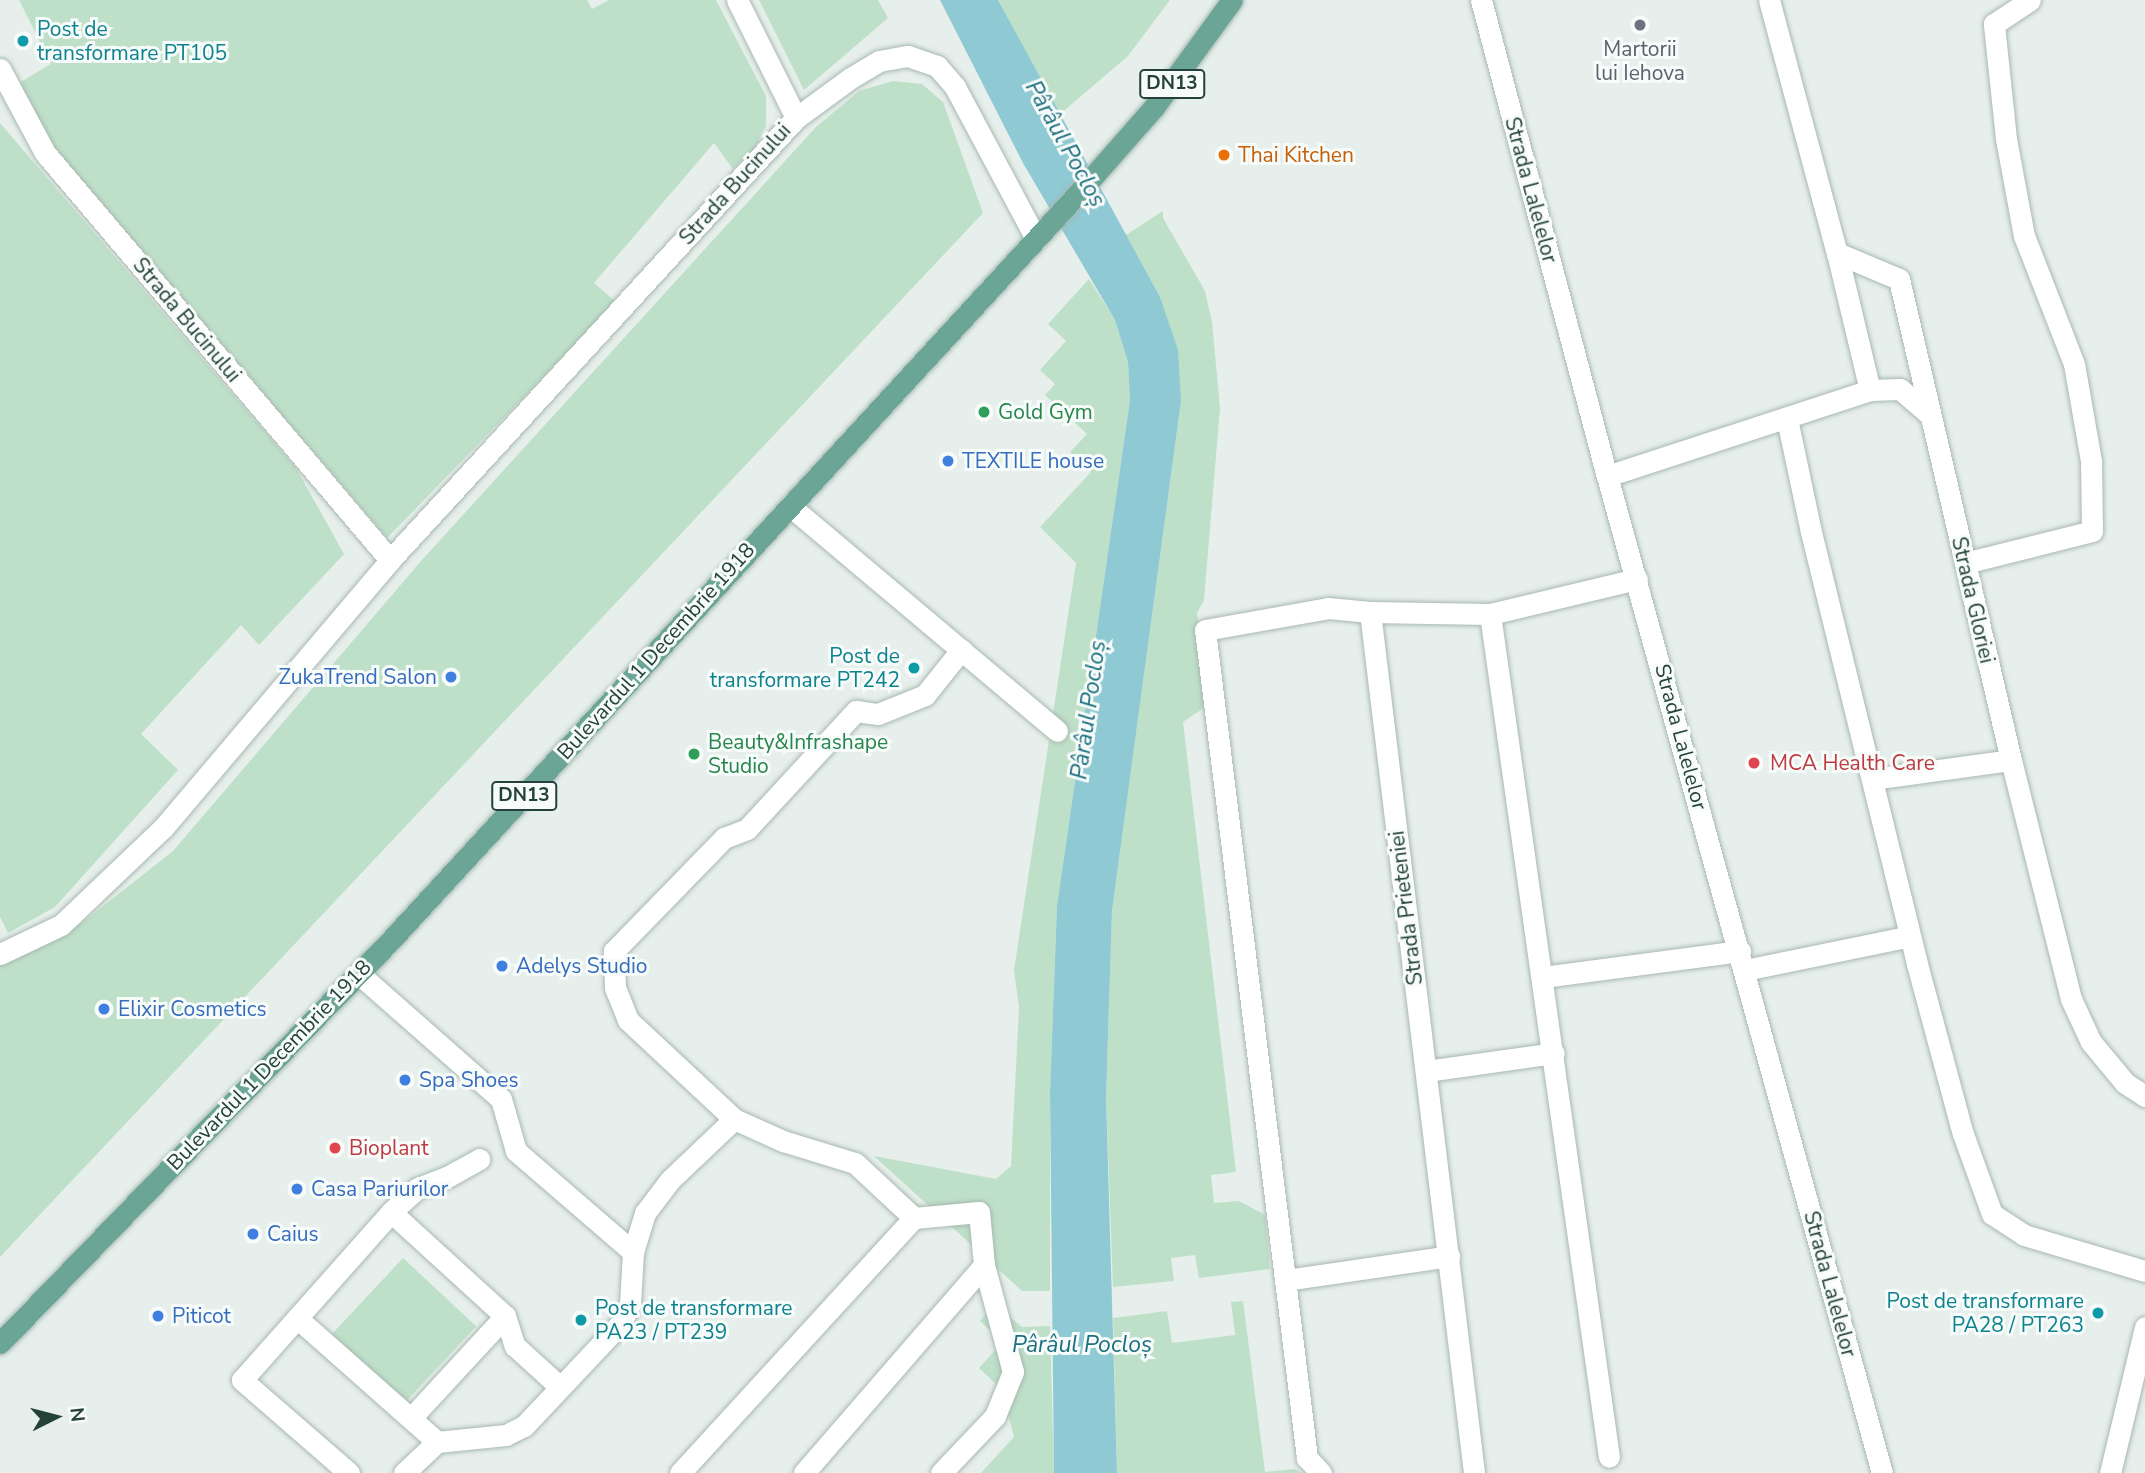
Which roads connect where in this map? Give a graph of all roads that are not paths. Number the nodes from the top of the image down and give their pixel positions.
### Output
1 (737, 0) edge
2 (1232, 0) edge
3 (1481, 0) edge
4 (1769, 0) edge
5 (2031, 0) edge
6 (0, 69) edge
7 (796, 118) junction
8 (1036, 239) junction
9 (1837, 253) junction
10 (1870, 390) junction
11 (1930, 414) junction
12 (1787, 419) junction
13 (1607, 476) junction
14 (789, 506) junction
15 (390, 559) junction
16 (1965, 563) junction
17 (1637, 579) junction
18 (1370, 612) junction
19 (1490, 614) junction
20 (961, 650) junction
21 (1057, 731) dead end
22 (2011, 760) junction
23 (1873, 779) junction
24 (1910, 936) junction
25 (0, 954) edge
26 (1742, 960) junction
27 (359, 974) junction
28 (1543, 977) junction
29 (1554, 1053) junction
30 (1426, 1071) junction
31 (2145, 1096) edge
32 (734, 1119) junction
33 (478, 1159) dead end
34 (391, 1212) junction
35 (914, 1218) junction
36 (633, 1252) junction
37 (1449, 1256) junction
38 (984, 1265) junction
39 (2145, 1271) edge
40 (1284, 1280) junction
41 (505, 1316) junction
42 (297, 1318) junction
43 (2145, 1327) edge
44 (0, 1343) edge
45 (560, 1387) junction
46 (411, 1418) junction
47 (437, 1442) junction
48 (1609, 1457) dead end
49 (349, 1473) edge
50 (404, 1473) edge
51 (680, 1473) edge
52 (804, 1473) edge
53 (941, 1473) edge
54 (1321, 1473) edge
55 (1474, 1473) edge
56 (1882, 1473) edge
57 (2110, 1473) edge

1 - 7 street
2 - 8 main road, Bulevardul 1 Decembrie 1918 / DN13
3 - 13 street, Strada Lalelelor
4 - 9 street
5 - 16 street
6 - 15 street, Strada Bucinului
7 - 8 street, Strada Bucinului
7 - 15 street, Strada Bucinului
8 - 14 main road, Bulevardul 1 Decembrie 1918 / DN13
9 - 10 street
9 - 11 street, Strada Gloriei
10 - 11 street
10 - 12 street
11 - 16 street, Strada Gloriei
12 - 13 street
12 - 23 street
13 - 17 street, Strada Lalelelor
14 - 20 street
14 - 27 main road, Bulevardul 1 Decembrie 1918 / DN13
15 - 25 street, Strada Bucinului
16 - 22 street, Strada Gloriei
17 - 19 street
17 - 26 street, Strada Lalelelor
18 - 19 street
18 - 30 street, Strada Prieteniei
18 - 40 street
19 - 28 street
20 - 21 street
20 - 32 street
22 - 23 street
22 - 31 street, Strada Gloriei
23 - 24 street
24 - 26 street
24 - 39 street
26 - 28 street
26 - 56 street, Strada Lalelelor
27 - 36 street
27 - 44 main road, Bulevardul 1 Decembrie 1918 / DN13
28 - 29 street
29 - 30 street
29 - 48 street
30 - 37 street, Strada Prieteniei
32 - 35 street
32 - 36 street
33 - 34 street
34 - 41 street
34 - 42 street
35 - 38 street
35 - 51 street
36 - 45 street
37 - 40 street
37 - 55 street, Strada Prieteniei
38 - 52 street
38 - 53 street
40 - 54 street
41 - 45 street
41 - 46 street
42 - 46 street
42 - 49 street
43 - 57 street
45 - 47 street
46 - 47 street
47 - 50 street

